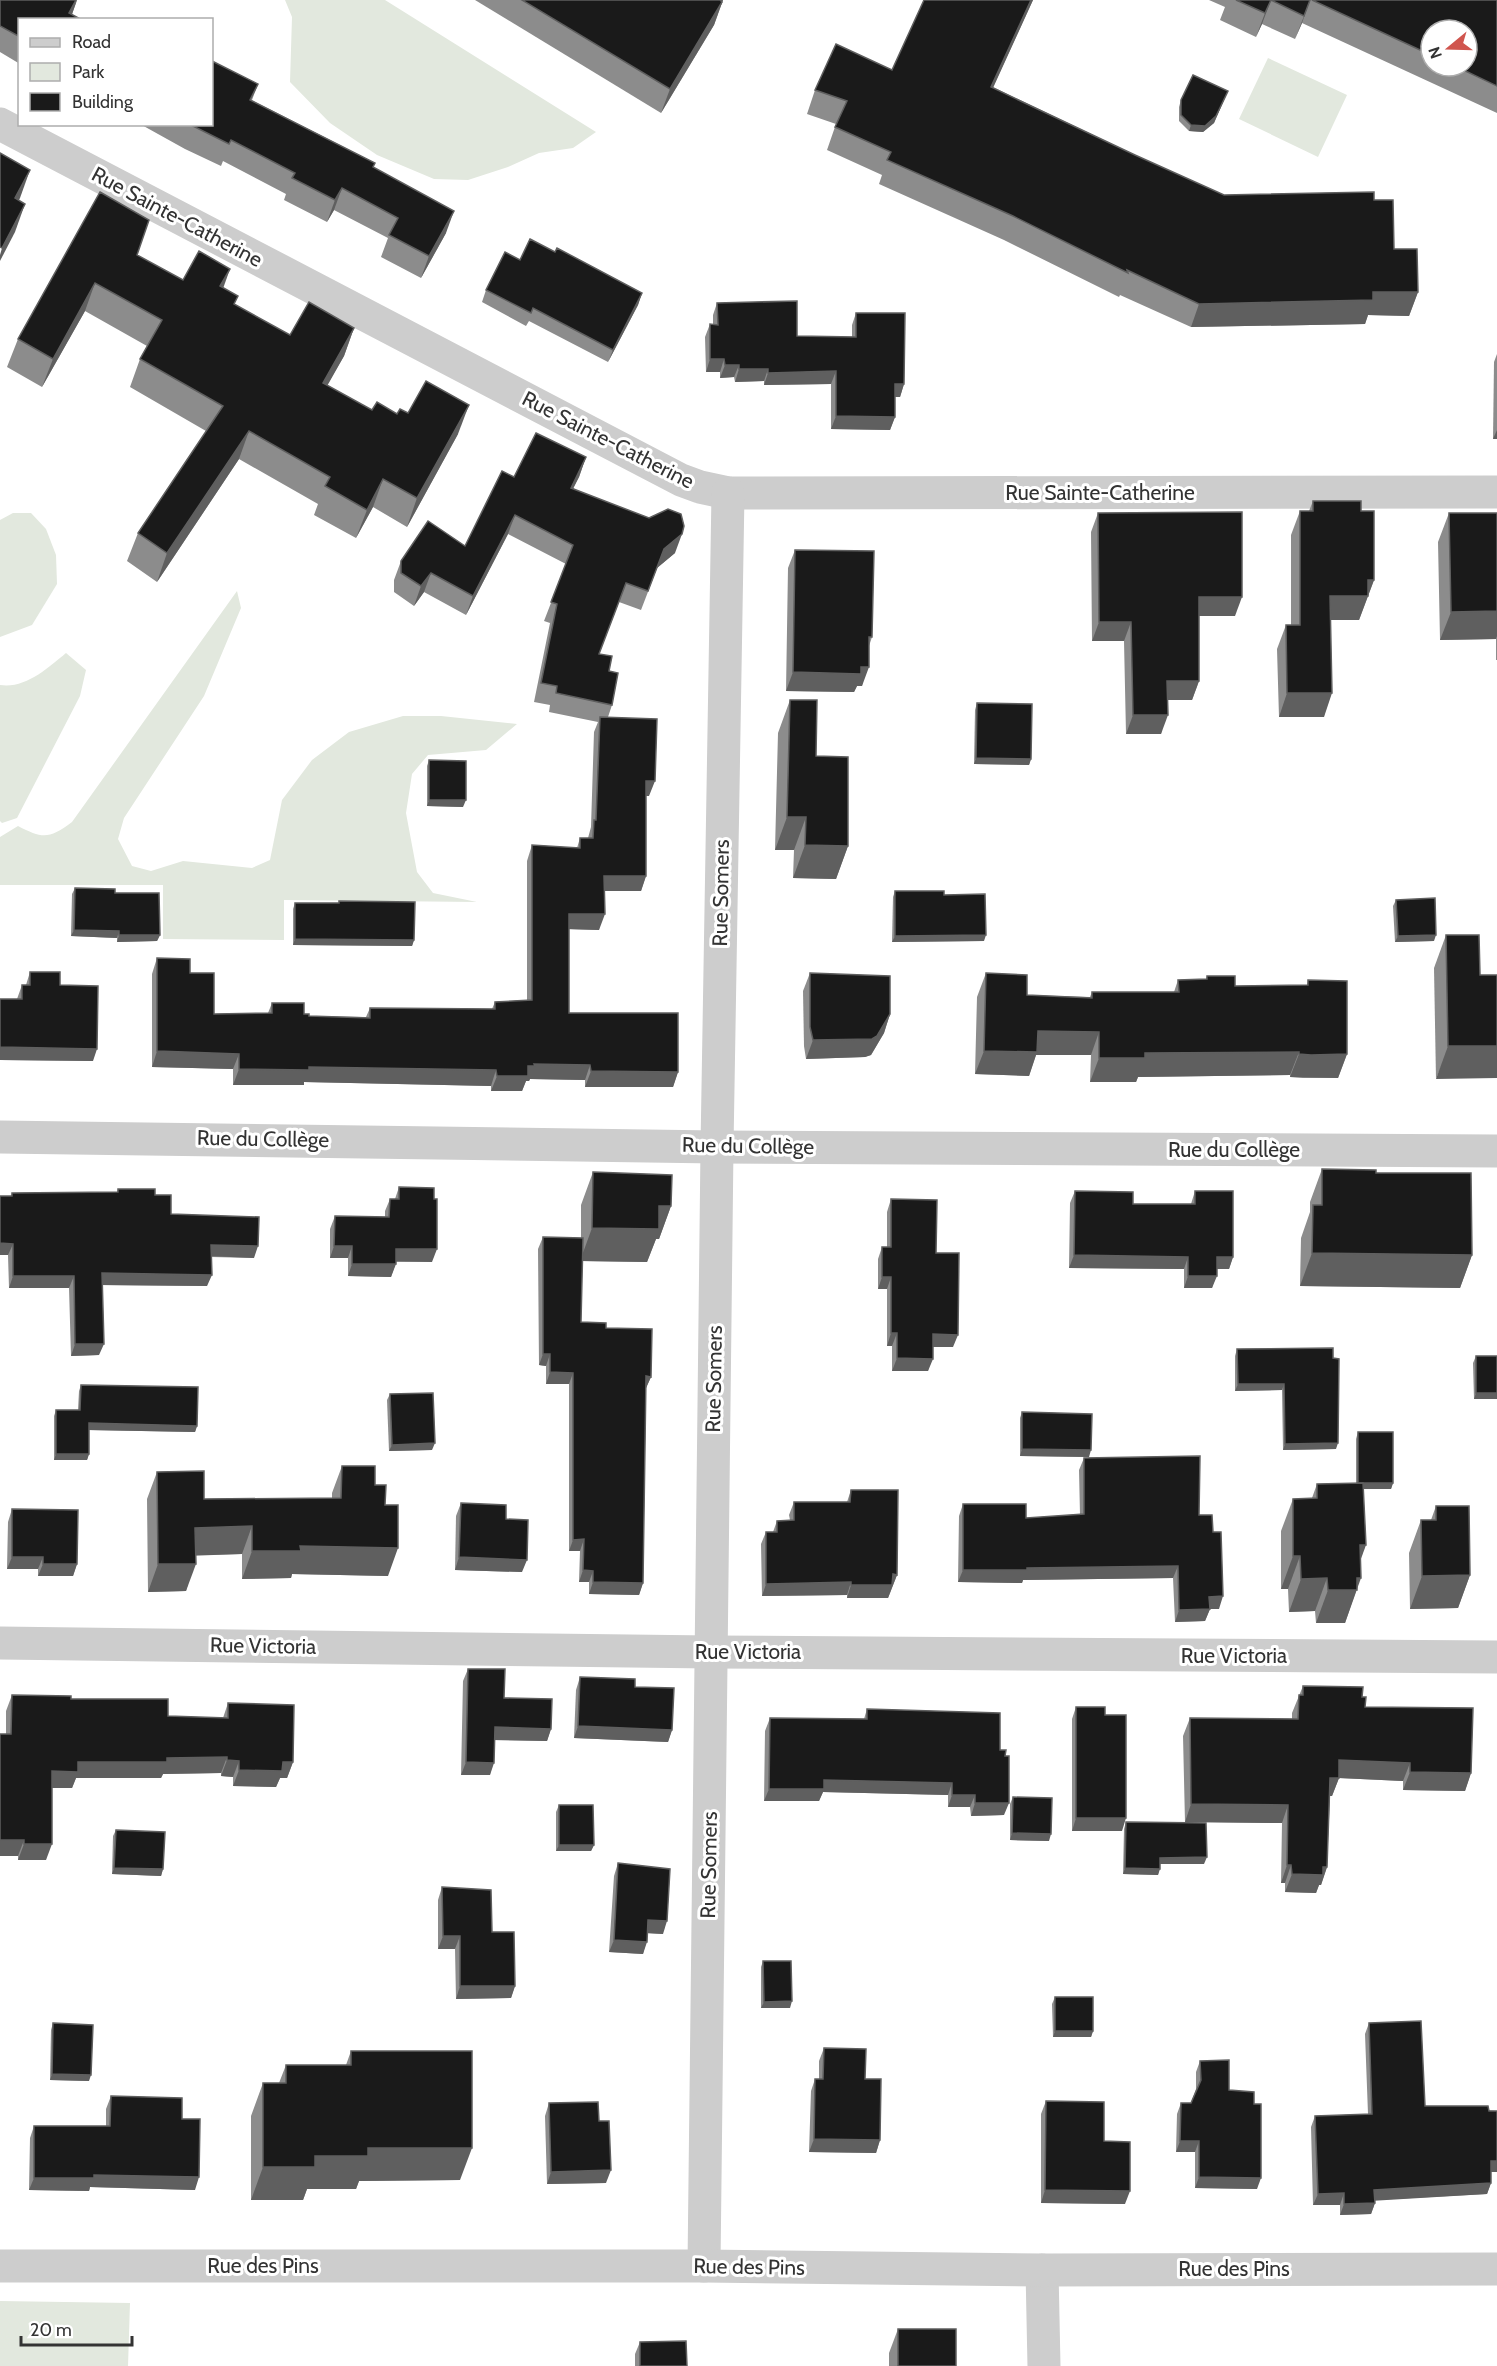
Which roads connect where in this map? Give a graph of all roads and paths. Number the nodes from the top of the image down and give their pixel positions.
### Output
1 (0, 124) edge
2 (1497, 492) edge
3 (728, 493) junction
4 (0, 1137) edge
5 (717, 1147) junction
6 (1497, 1151) edge
7 (0, 1643) edge
8 (711, 1652) junction
9 (1497, 1657) edge
10 (0, 2266) edge
11 (704, 2266) junction
12 (1497, 2269) edge
13 (1042, 2270) junction
14 (1044, 2366) edge

1 - 3 street, Rue Sainte-Catherine
2 - 3 street, Rue Sainte-Catherine
3 - 5 street, Rue Somers
4 - 5 street, Rue du Collège
5 - 6 street, Rue du Collège
5 - 8 street, Rue Somers
7 - 8 street, Rue Victoria
8 - 9 street, Rue Victoria
8 - 11 street, Rue Somers
10 - 11 street, Rue des Pins
11 - 13 street, Rue des Pins
12 - 13 street, Rue des Pins
13 - 14 street

